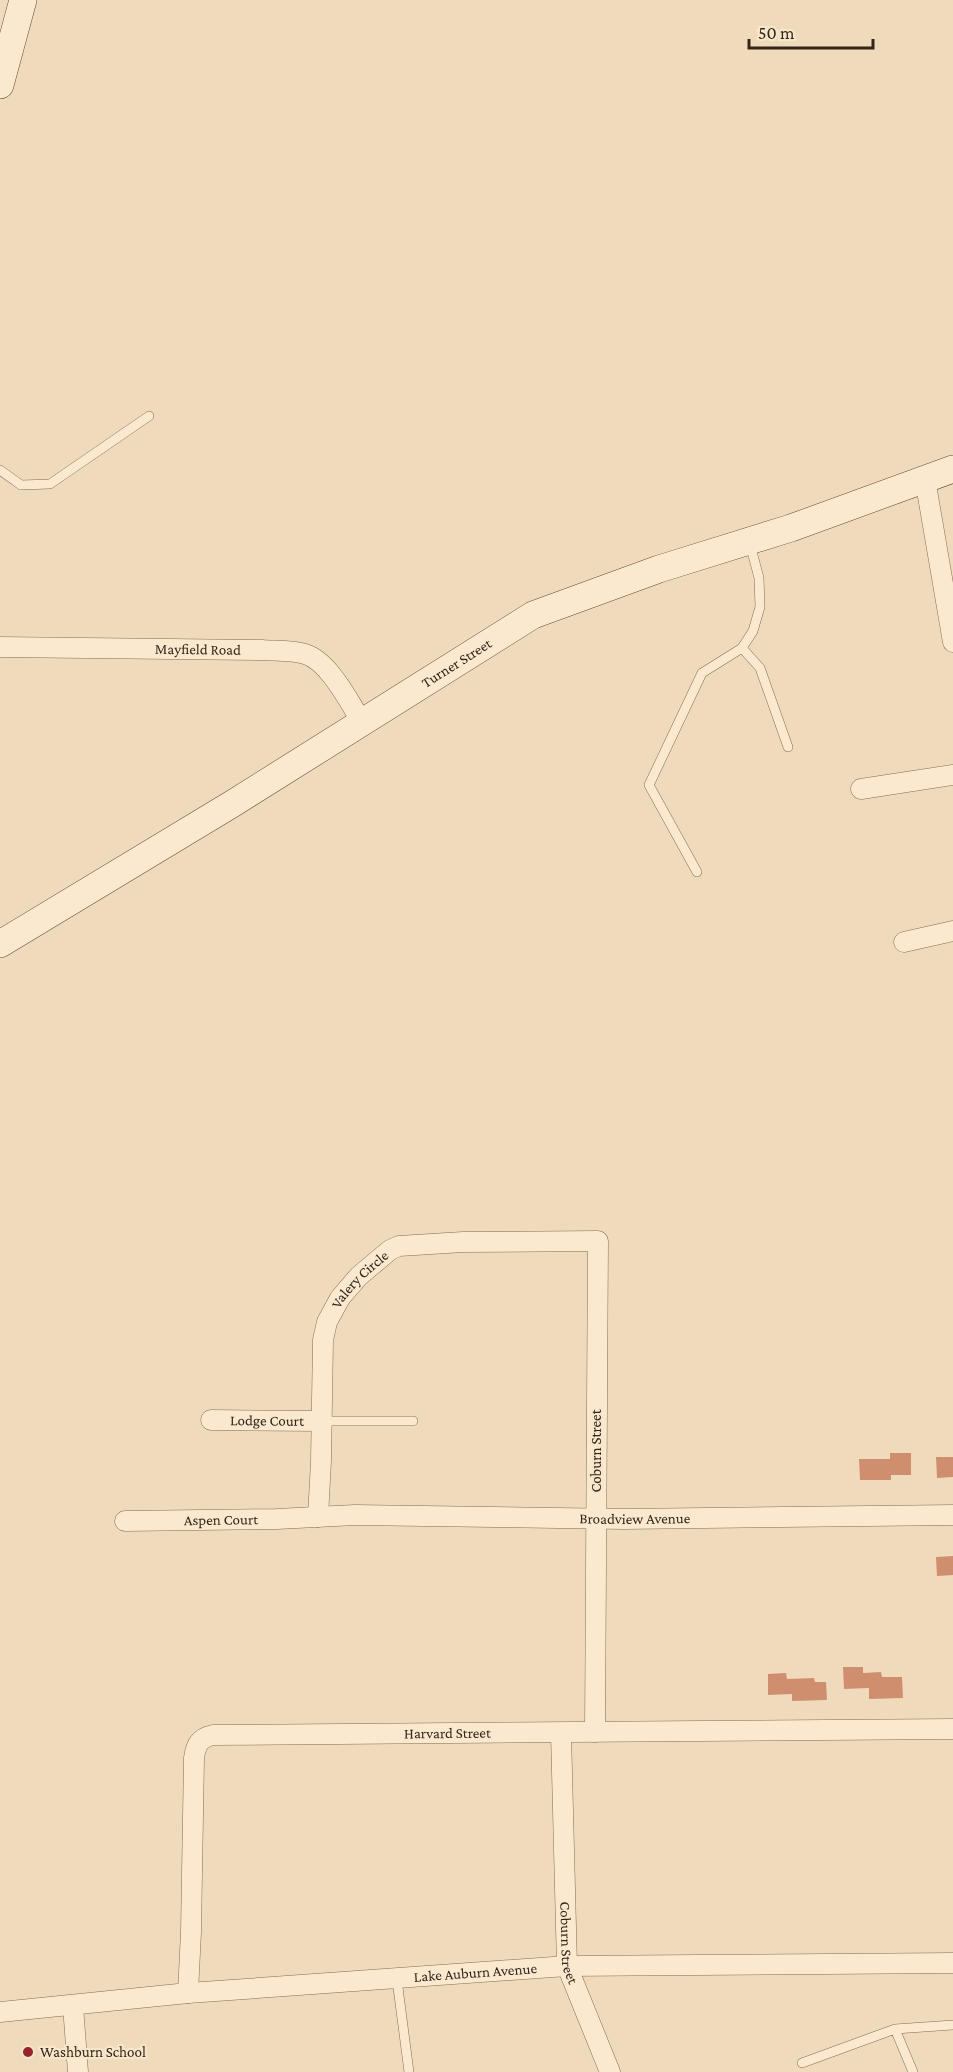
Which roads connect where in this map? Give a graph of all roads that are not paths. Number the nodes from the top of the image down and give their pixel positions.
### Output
1 (23, 0) edge
2 (0, 85) edge
3 (149, 416) dead end
4 (953, 469) edge
5 (0, 470) edge
6 (925, 479) junction
7 (750, 542) junction
8 (953, 642) edge
9 (0, 647) edge
10 (742, 648) junction
11 (362, 722) junction
12 (788, 747) dead end
13 (953, 775) edge
14 (861, 789) dead end
15 (696, 872) dead end
16 (953, 931) edge
17 (904, 942) dead end
18 (0, 944) edge
19 (598, 1242) joint
20 (211, 1420) dead end
21 (413, 1421) dead end
22 (321, 1422) junction
23 (953, 1515) edge
24 (318, 1517) junction
25 (596, 1518) junction
26 (125, 1521) dead end
27 (953, 1729) edge
28 (595, 1732) junction
29 (561, 1733) junction
30 (953, 1963) edge
31 (567, 1966) junction
32 (397, 1980) junction
33 (188, 1994) junction
34 (73, 2006) junction
35 (0, 2012) edge
36 (953, 2025) edge
37 (895, 2029) junction
38 (802, 2063) dead end
39 (78, 2072) edge
40 (409, 2072) edge
41 (610, 2072) edge
42 (913, 2072) edge

1 - 2 main road
3 - 5 lane
4 - 6 main road, Turner Street
6 - 7 main road, Turner Street
6 - 8 street
7 - 10 lane
7 - 11 main road, Turner Street
9 - 11 street, Mayfield Road
10 - 12 lane
10 - 15 lane
11 - 18 main road, Turner Street
13 - 14 street
16 - 17 street
19 - 22 street, Valery Circle
19 - 25 street, Coburn Street
20 - 22 street, Lodge Court
21 - 22 lane
22 - 24 street, Valery Circle
23 - 25 street, Broadview Avenue
24 - 25 street, Broadview Avenue
24 - 26 street, Aspen Court
25 - 28 street, Coburn Street
27 - 28 street, Harvard Street
28 - 29 street, Harvard Street
29 - 31 street, Coburn Street
29 - 33 street, Harvard Street
30 - 31 street, Lake Auburn Avenue
31 - 32 street, Lake Auburn Avenue
31 - 41 street, Coburn Street
32 - 33 street, Lake Auburn Avenue
32 - 40 lane
33 - 34 street, Lake Auburn Avenue
34 - 35 street, Lake Auburn Avenue
34 - 39 street
36 - 37 lane
37 - 38 lane
37 - 42 lane

